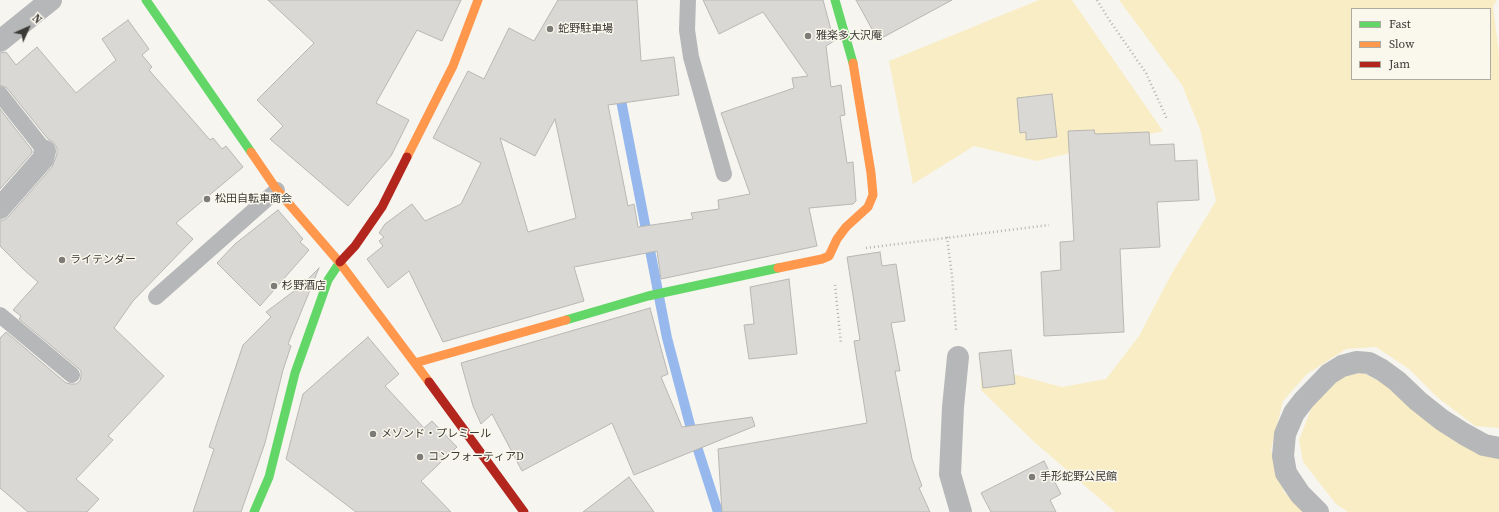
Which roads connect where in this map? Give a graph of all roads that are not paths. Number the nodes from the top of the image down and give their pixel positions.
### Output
1 (51, 0) edge
2 (146, 0) edge
3 (478, 0) edge
4 (688, 0) edge
5 (835, 0) edge
6 (0, 41) edge
7 (0, 94) edge
8 (45, 151) joint
9 (724, 174) dead end
10 (277, 190) junction
11 (0, 208) edge
12 (340, 263) junction
13 (156, 297) dead end
14 (0, 315) edge
15 (958, 357) road end
16 (415, 363) junction
17 (72, 375) dead end
18 (1499, 448) edge
19 (254, 512) edge
20 (524, 512) edge
21 (960, 512) edge
22 (1318, 512) edge

1 - 6 street
2 - 10 street
3 - 12 street
4 - 9 lane
5 - 16 street
7 - 8 lane
8 - 11 street
10 - 12 street
10 - 13 lane
12 - 16 street
12 - 19 street
14 - 17 lane
15 - 21 street
16 - 20 street
18 - 22 street

